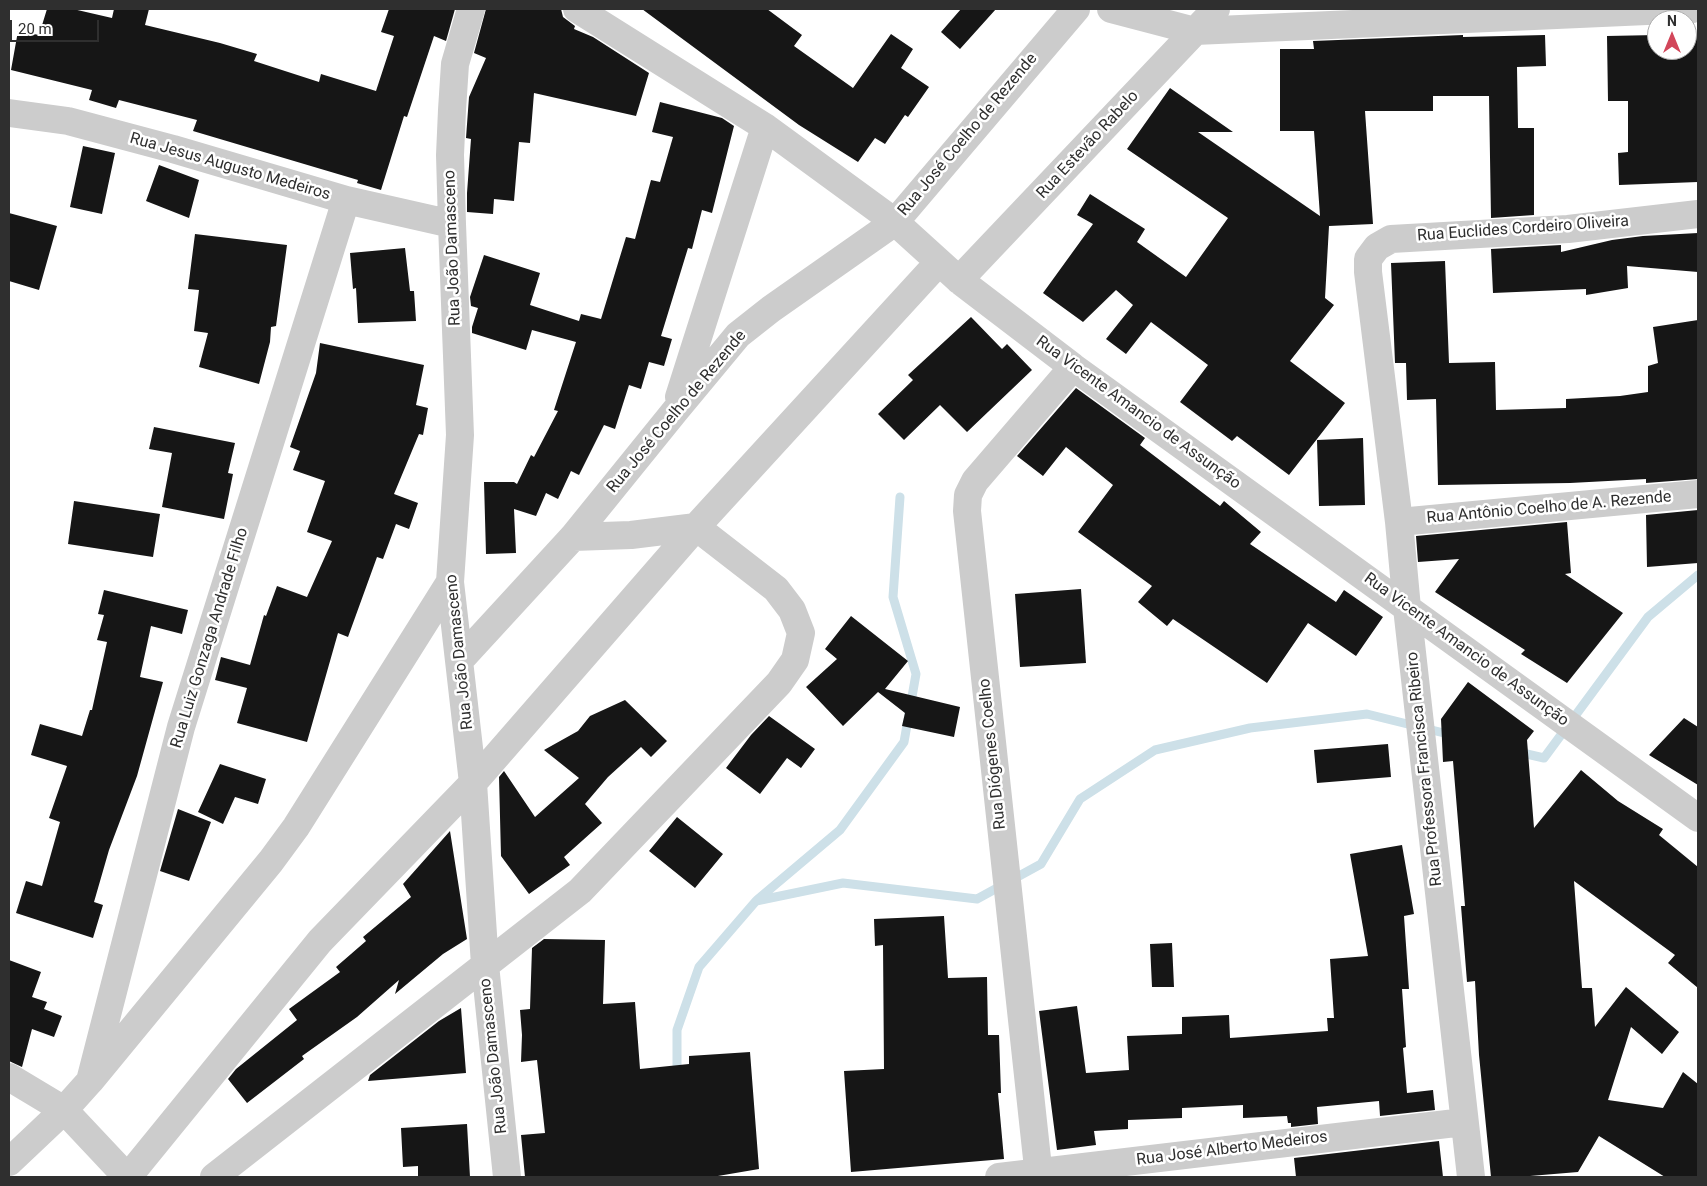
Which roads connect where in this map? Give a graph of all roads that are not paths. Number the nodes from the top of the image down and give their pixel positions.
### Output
1 (471, 9) edge
2 (577, 9) edge
3 (1076, 9) edge
4 (1111, 9) edge
5 (1216, 9) edge
6 (1692, 9) edge
7 (1195, 31) junction
8 (9, 113) edge
9 (765, 127) junction
10 (346, 200) junction
11 (1698, 214) edge
12 (895, 222) junction
13 (452, 224) junction
14 (939, 262) junction
15 (1368, 272) joint
16 (959, 280) junction
17 (1073, 367) junction
18 (675, 411) junction
19 (1698, 494) edge
20 (1399, 522) junction
21 (696, 528) junction
22 (573, 537) junction
23 (450, 582) junction
24 (1407, 608) junction
25 (459, 661) junction
26 (473, 783) junction
27 (1698, 818) edge
28 (484, 965) junction
29 (9, 1077) edge
30 (90, 1081) junction
31 (64, 1110) junction
32 (1464, 1122) junction
33 (9, 1162) edge
34 (1039, 1175) edge
35 (127, 1177) edge
36 (214, 1177) edge
37 (507, 1177) edge
38 (999, 1177) edge
39 (1471, 1177) edge

1 - 13 street, Rua João Damasceno
2 - 9 street, Rua Vicente Amancio de Assunção
3 - 12 street, Rua José Coelho de Rezende
4 - 7 street
5 - 7 street, Rua Estevão Rabelo
6 - 7 street
7 - 16 street, Rua Estevão Rabelo
8 - 10 street, Rua Jesus Augusto Medeiros
9 - 12 street, Rua Vicente Amancio de Assunção
9 - 18 street
10 - 13 street, Rua Jesus Augusto Medeiros
10 - 30 street, Rua Luiz Gonzaga Andrade Filho
11 - 15 street, Rua Euclides Cordeiro Oliveira
12 - 14 street, Rua Vicente Amancio de Assunção
12 - 18 street, Rua José Coelho de Rezende
13 - 23 street, Rua João Damasceno
14 - 16 street, Rua Vicente Amancio de Assunção
14 - 21 street
15 - 20 street, Rua Professora Francisca Ribeiro
16 - 17 street, Rua Vicente Amancio de Assunção
17 - 24 street, Rua Vicente Amancio de Assunção
17 - 34 street, Rua Diógenes Coelho
18 - 22 street, Rua José Coelho de Rezende
19 - 20 street, Rua Antônio Coelho de A. Rezende
20 - 24 street, Rua Professora Francisca Ribeiro
21 - 22 street
21 - 26 street
21 - 28 street
22 - 25 street, Rua José Coelho de Rezende
23 - 25 street, Rua João Damasceno
23 - 30 street
24 - 27 street, Rua Vicente Amancio de Assunção
24 - 32 street, Rua Professora Francisca Ribeiro
25 - 26 street, Rua João Damasceno
26 - 28 street, Rua João Damasceno
26 - 35 street
28 - 36 street
28 - 37 street, Rua João Damasceno
29 - 31 street
30 - 31 street
31 - 33 street
31 - 35 street
32 - 34 street, Rua José Alberto Medeiros
32 - 39 street, Rua Professora Francisca Ribeiro
34 - 38 street, Rua José Alberto Medeiros

